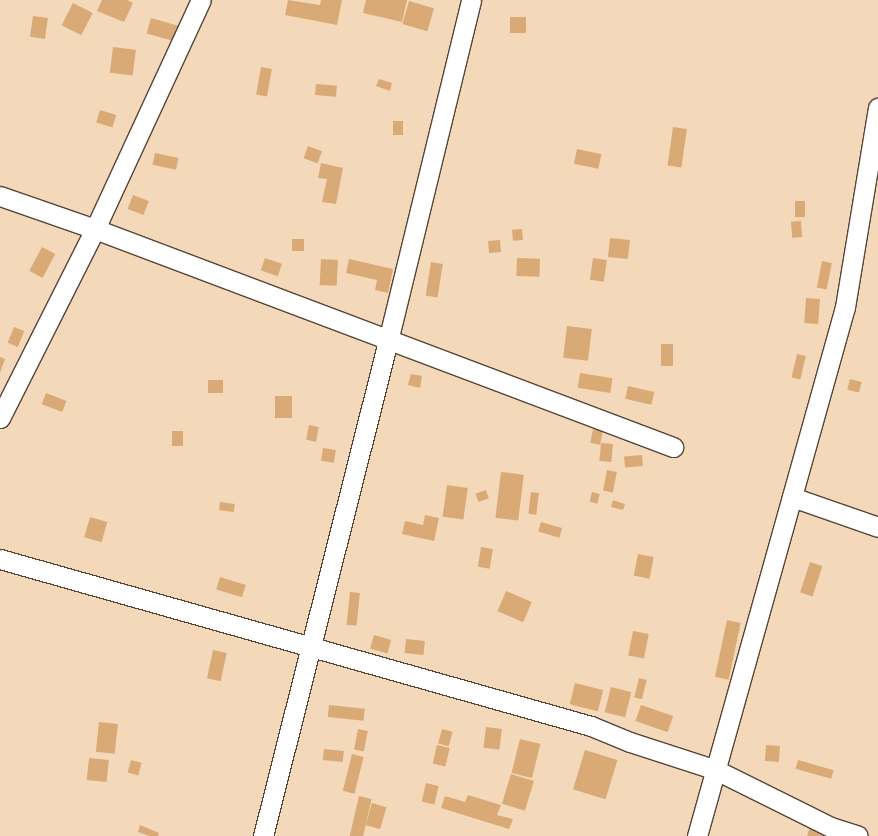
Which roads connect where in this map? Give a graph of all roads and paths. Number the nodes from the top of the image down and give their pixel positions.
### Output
1 (201, 0) edge
2 (471, 0) edge
3 (878, 108) edge
4 (0, 196) edge
5 (95, 229) junction
6 (388, 341) junction
7 (0, 418) edge
8 (673, 447) dead end
9 (792, 498) junction
10 (878, 527) edge
11 (0, 559) edge
12 (310, 647) junction
13 (716, 770) junction
14 (263, 836) edge
15 (697, 836) edge
16 (858, 836) edge

1 - 5 street
2 - 6 street
3 - 9 street
4 - 5 street
5 - 6 street
5 - 7 street
6 - 8 street
6 - 12 street
9 - 10 street
9 - 13 street
11 - 12 street
12 - 13 street
12 - 14 street
13 - 15 street
13 - 16 street

